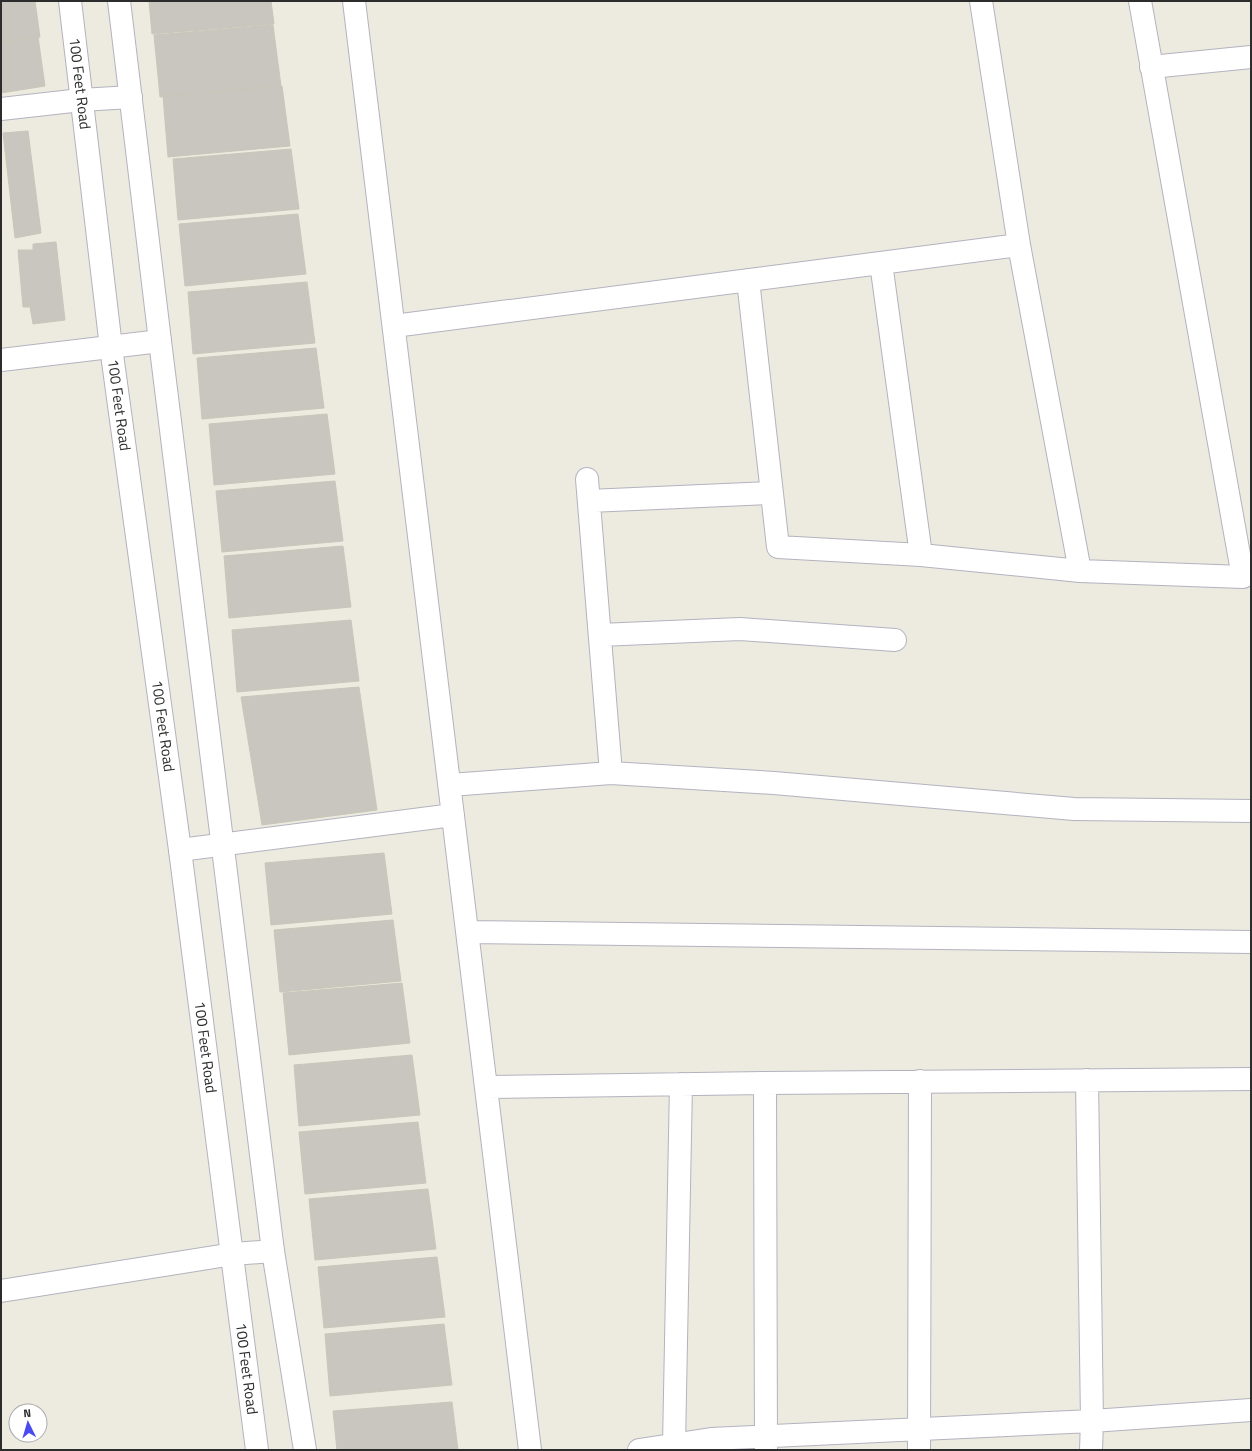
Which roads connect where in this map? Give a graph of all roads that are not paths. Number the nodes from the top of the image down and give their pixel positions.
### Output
1 (70, 1) edge
2 (119, 1) edge
3 (354, 1) edge
4 (981, 1) edge
5 (1140, 1) edge
6 (1251, 57) edge
7 (1151, 67) junction
8 (130, 97) junction
9 (81, 100) junction
10 (1, 109) edge
11 (1019, 245) junction
12 (881, 263) junction
13 (748, 280) junction
14 (394, 326) junction
15 (160, 341) junction
16 (111, 347) junction
17 (1, 360) edge
18 (587, 479) dead end
19 (772, 493) junction
20 (589, 501) junction
21 (920, 555) junction
22 (1080, 571) junction
23 (600, 635) junction
24 (895, 640) dead end
25 (611, 773) junction
26 (450, 785) junction
27 (1251, 811) edge
28 (453, 814) junction
29 (223, 844) junction
30 (180, 850) junction
31 (467, 932) junction
32 (1251, 942) edge
33 (1251, 1078) edge
34 (1087, 1080) junction
35 (920, 1082) junction
36 (765, 1083) junction
37 (682, 1084) junction
38 (486, 1087) junction
39 (273, 1251) junction
40 (233, 1254) junction
41 (1, 1291) edge
42 (1251, 1410) edge
43 (1092, 1421) junction
44 (919, 1440) edge
45 (766, 1443) edge
46 (674, 1444) junction
47 (257, 1450) edge
48 (305, 1450) edge
49 (530, 1450) edge
50 (639, 1450) edge
51 (1091, 1450) edge

1 - 9 street, 100 Feet Road
2 - 8 street
3 - 14 street
4 - 11 street
5 - 7 street
6 - 7 street
7 - 22 street
8 - 9 street
8 - 15 street
9 - 10 street
9 - 16 street, 100 Feet Road
11 - 12 street
11 - 22 street
12 - 13 street
12 - 21 street
13 - 14 street
13 - 19 street
14 - 26 street
15 - 16 street
15 - 29 street
16 - 17 street
16 - 30 street, 100 Feet Road
18 - 20 street
19 - 20 street
19 - 21 street
20 - 23 street
21 - 22 street
23 - 24 street
23 - 25 street
25 - 26 street
25 - 27 street
26 - 28 street
28 - 29 street
28 - 31 street
29 - 30 street
29 - 39 street
30 - 40 street, 100 Feet Road
31 - 32 street
31 - 38 street
33 - 34 street
34 - 35 street
34 - 43 street
35 - 36 street
35 - 44 street
36 - 37 street
36 - 45 street
37 - 38 street
37 - 46 street
38 - 49 street
39 - 40 street
39 - 48 street
40 - 41 street
40 - 47 street, 100 Feet Road
42 - 43 street
43 - 44 street
43 - 51 street
44 - 45 street
45 - 46 street
46 - 50 street

